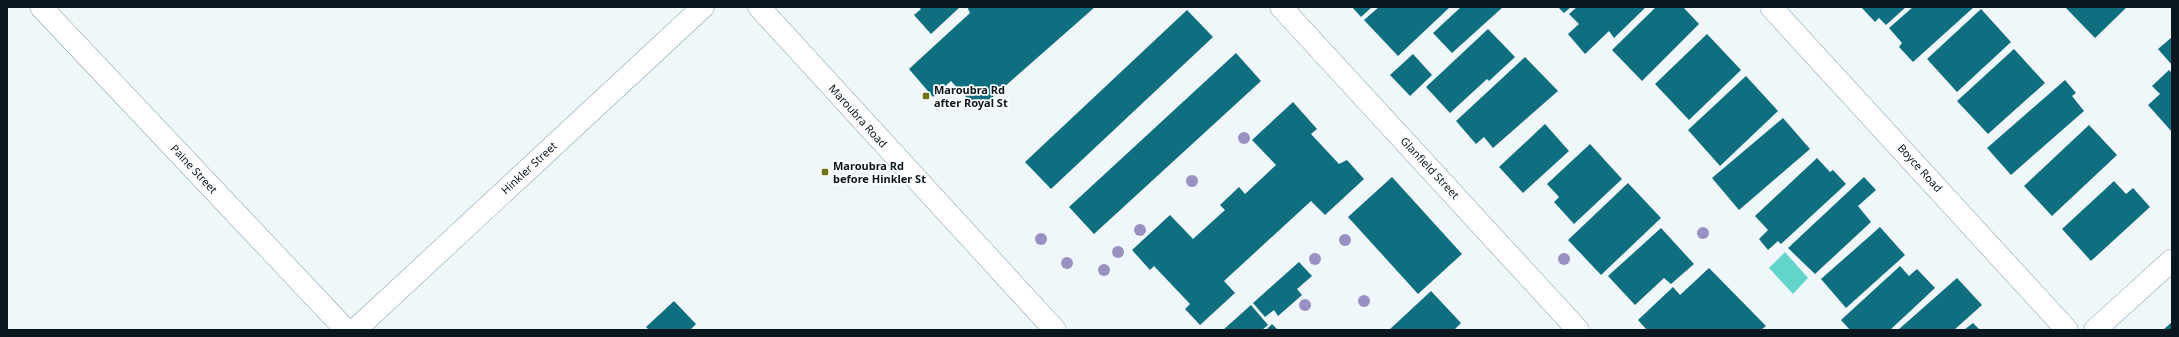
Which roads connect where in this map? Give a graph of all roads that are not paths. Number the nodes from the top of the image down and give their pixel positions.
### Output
1 (42, 7) edge
2 (704, 7) edge
3 (759, 7) edge
4 (1281, 7) edge
5 (1771, 7) edge
6 (2172, 260) edge
7 (346, 330) edge
8 (354, 330) edge
9 (1055, 330) edge
10 (1578, 330) edge
11 (2067, 330) edge
12 (2095, 330) edge

1 - 7 street, Paine Street
2 - 8 street, Hinkler Street
3 - 9 street, Maroubra Road
4 - 10 street, Glanfield Street
5 - 11 street, Boyce Road
6 - 12 street

